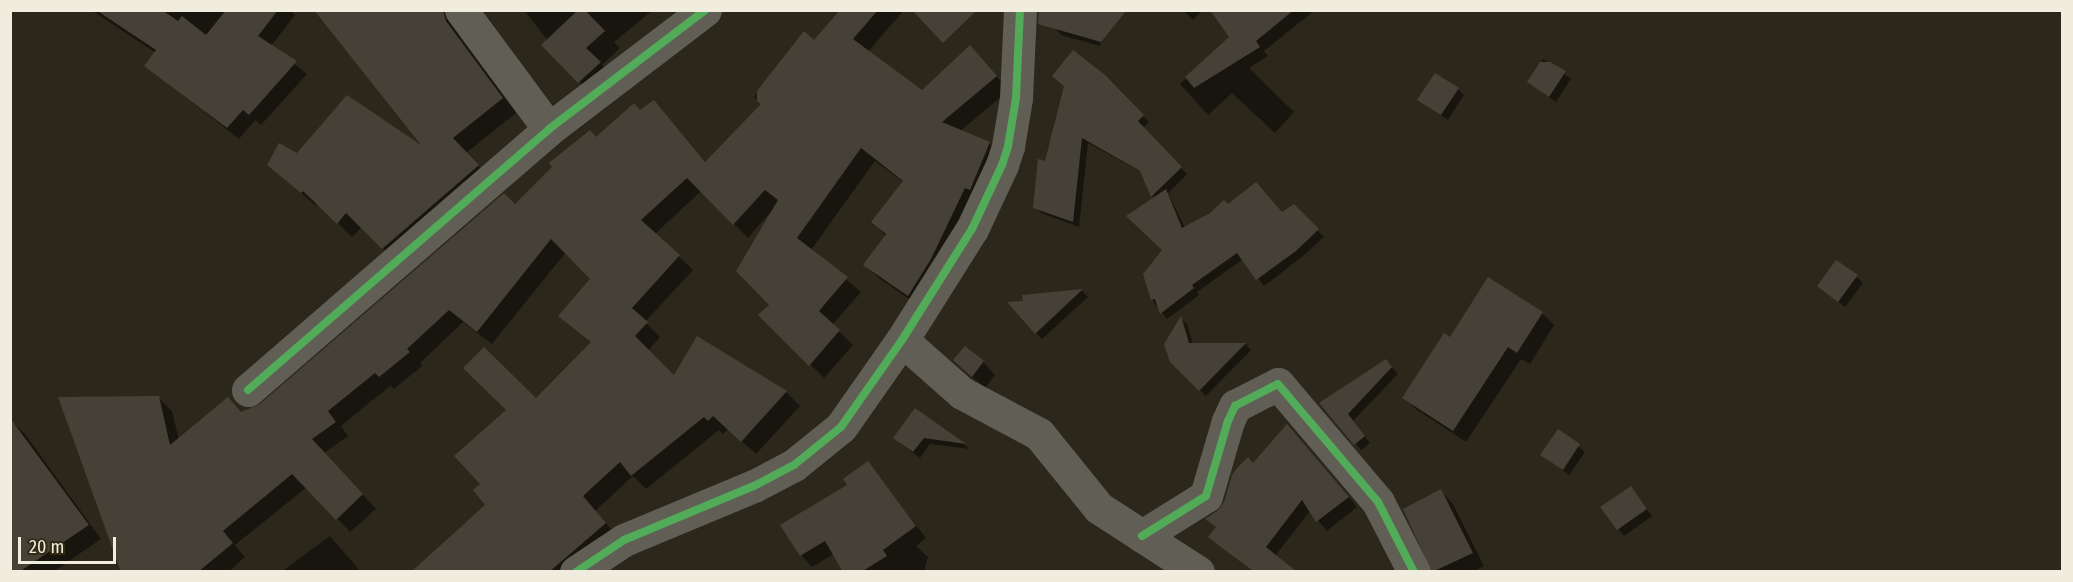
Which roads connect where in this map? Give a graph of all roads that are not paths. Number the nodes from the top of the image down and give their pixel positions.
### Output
1 (461, 10) edge
2 (705, 10) edge
3 (1020, 10) edge
4 (549, 129) junction
5 (902, 340) junction
6 (248, 390) dead end
7 (1142, 536) junction
8 (576, 572) edge
9 (1198, 572) edge
10 (1413, 572) edge

1 - 4 street
2 - 4 street
3 - 5 street
4 - 6 street
5 - 7 street
5 - 8 street
7 - 9 street
7 - 10 street

